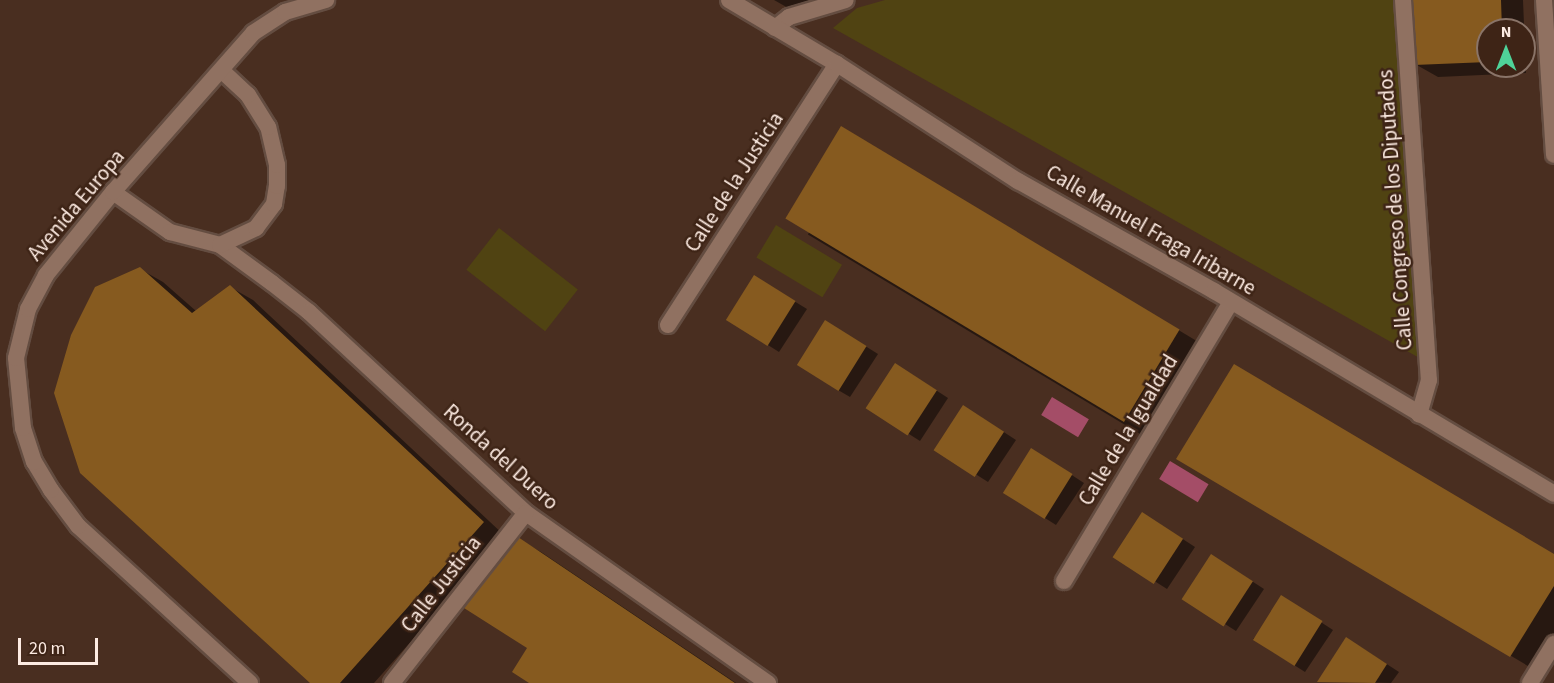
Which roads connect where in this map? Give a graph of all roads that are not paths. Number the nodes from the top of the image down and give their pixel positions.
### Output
1 (326, 0) edge
2 (729, 0) edge
3 (846, 0) edge
4 (1403, 0) edge
5 (1544, 0) edge
6 (775, 28) junction
7 (837, 64) junction
8 (223, 72) junction
9 (1554, 143) edge
10 (1554, 155) edge
11 (113, 192) junction
12 (220, 245) junction
13 (1231, 302) junction
14 (668, 325) dead end
15 (1419, 416) junction
16 (1554, 494) edge
17 (526, 513) junction
18 (1064, 582) dead end
19 (1554, 644) edge
20 (249, 683) edge
21 (392, 683) edge
22 (768, 683) edge
23 (1530, 683) edge

1 - 8 street, Avenida Europa
2 - 6 street, Calle Manuel Fraga Iribarne
3 - 6 street
4 - 15 street, Calle Congreso de los Diputados
5 - 9 street
6 - 7 street, Calle Manuel Fraga Iribarne
7 - 13 street, Calle Manuel Fraga Iribarne
7 - 14 street, Calle de la Justicia
8 - 11 street, Avenida Europa
8 - 12 street
9 - 10 street
11 - 12 street, Ronda del Duero
11 - 20 street, Avenida Europa
12 - 17 street, Ronda del Duero
13 - 15 street, Calle Manuel Fraga Iribarne
13 - 18 street, Calle de la Igualdad
15 - 16 street, Calle Manuel Fraga Iribarne
17 - 21 street, Calle Justicia
17 - 22 street, Ronda del Duero
19 - 23 street

